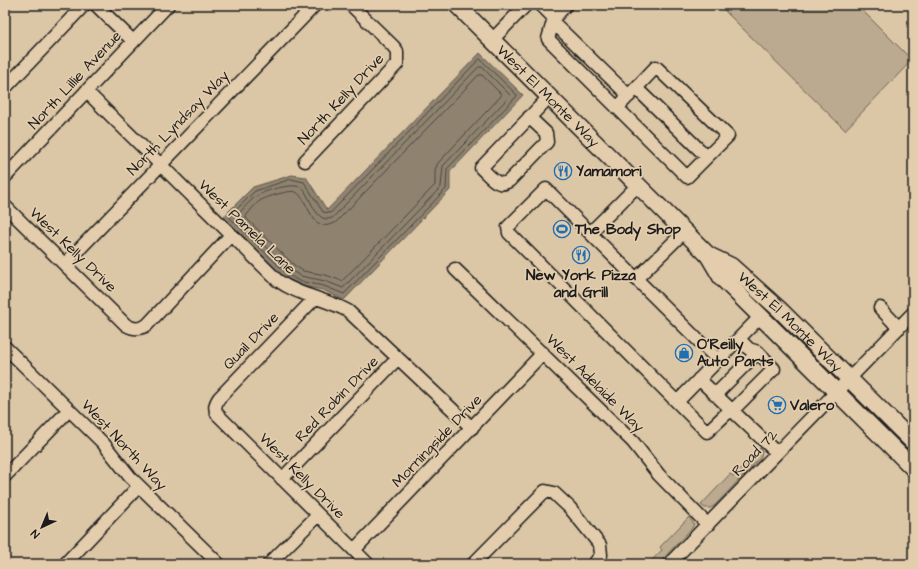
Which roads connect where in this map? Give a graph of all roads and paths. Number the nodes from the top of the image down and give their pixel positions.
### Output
1 (84, 5) edge
2 (96, 5) edge
3 (168, 5) edge
4 (315, 5) edge
5 (351, 5) edge
6 (457, 5) edge
7 (526, 5) edge
8 (541, 5) edge
9 (566, 5) edge
10 (553, 20) junction
11 (492, 40) junction
12 (133, 41) junction
13 (5, 88) edge
14 (86, 91) junction
15 (632, 92) junction
16 (549, 97) junction
17 (617, 108) junction
18 (530, 117) junction
19 (707, 157) junction
20 (305, 161) dead end
21 (160, 165) junction
22 (5, 177) edge
23 (638, 185) junction
24 (5, 206) edge
25 (685, 231) junction
26 (590, 233) junction
27 (231, 235) junction
28 (708, 254) junction
29 (65, 264) junction
30 (455, 269) dead end
31 (636, 279) junction
32 (315, 298) junction
33 (880, 308) dead end
34 (913, 312) edge
35 (760, 317) junction
36 (899, 328) junction
37 (739, 339) junction
38 (5, 348) edge
39 (758, 352) junction
40 (543, 353) junction
41 (398, 358) junction
42 (718, 360) junction
43 (699, 379) junction
44 (849, 379) junction
45 (836, 392) junction
46 (715, 395) junction
47 (677, 402) junction
48 (214, 409) joint
49 (69, 410) junction
50 (733, 410) junction
51 (472, 428) junction
52 (913, 442) edge
53 (777, 453) junction
54 (913, 468) edge
55 (5, 476) edge
56 (282, 479) junction
57 (139, 486) junction
58 (318, 515) junction
59 (708, 525) junction
60 (354, 550) junction
61 (65, 564) edge
62 (219, 564) edge
63 (268, 564) edge
64 (368, 564) edge
65 (473, 564) edge
66 (594, 564) edge
67 (669, 564) edge

1 - 13 street
2 - 12 street
3 - 12 street, North Lillie Avenue
4 - 21 street, North Lyndsay Way
5 - 20 street, North Kelly Drive
6 - 11 main road, West El Monte Way
7 - 11 street
8 - 10 street
9 - 10 street
10 - 15 street
10 - 17 street
11 - 16 main road, West El Monte Way
12 - 14 street, North Lillie Avenue
14 - 21 street, West Pamela Lane
14 - 22 street, North Lillie Avenue
15 - 17 street
15 - 19 street
15 - 19 street
16 - 18 street
16 - 23 main road, West El Monte Way
17 - 19 street
18 - 18 street
21 - 27 street, West Pamela Lane
21 - 29 street, North Lyndsay Way
23 - 25 main road, West El Monte Way
23 - 26 street
24 - 29 street, West Kelly Drive
25 - 28 main road, West El Monte Way
25 - 31 street
26 - 31 street
26 - 47 street
27 - 29 street, West Kelly Drive
27 - 32 street, West Pamela Lane
28 - 35 main road, West El Monte Way
28 - 44 main road, West El Monte Way
30 - 40 street, West Adelaide Way
31 - 42 street
32 - 41 street, West Pamela Lane
32 - 48 street, Quail Drive
33 - 36 street
34 - 36 street, Road 72
35 - 37 street
35 - 45 main road, West El Monte Way
36 - 44 street, Road 72
37 - 39 street
37 - 42 street
38 - 49 street, West North Way
39 - 46 street
39 - 50 street
40 - 51 street, Morningside Drive
40 - 59 street, West Adelaide Way
41 - 51 street, West Pamela Lane
41 - 56 street, Red Robin Drive
42 - 43 street
43 - 46 street
43 - 47 street
44 - 45 street, Road 72
44 - 52 main road, West El Monte Way
45 - 53 street, Road 72
45 - 54 main road, West El Monte Way
46 - 50 street
47 - 50 street
48 - 56 street, West Kelly Drive
49 - 55 street
49 - 57 street, West North Way
50 - 53 street
51 - 60 street, Morningside Drive
53 - 59 street, Road 72
56 - 58 street, West Kelly Drive
57 - 61 street
57 - 62 street, West North Way
58 - 60 street, West Kelly Drive
58 - 63 street
59 - 67 street, Road 72
60 - 64 street, West Kelly Drive
65 - 66 street

